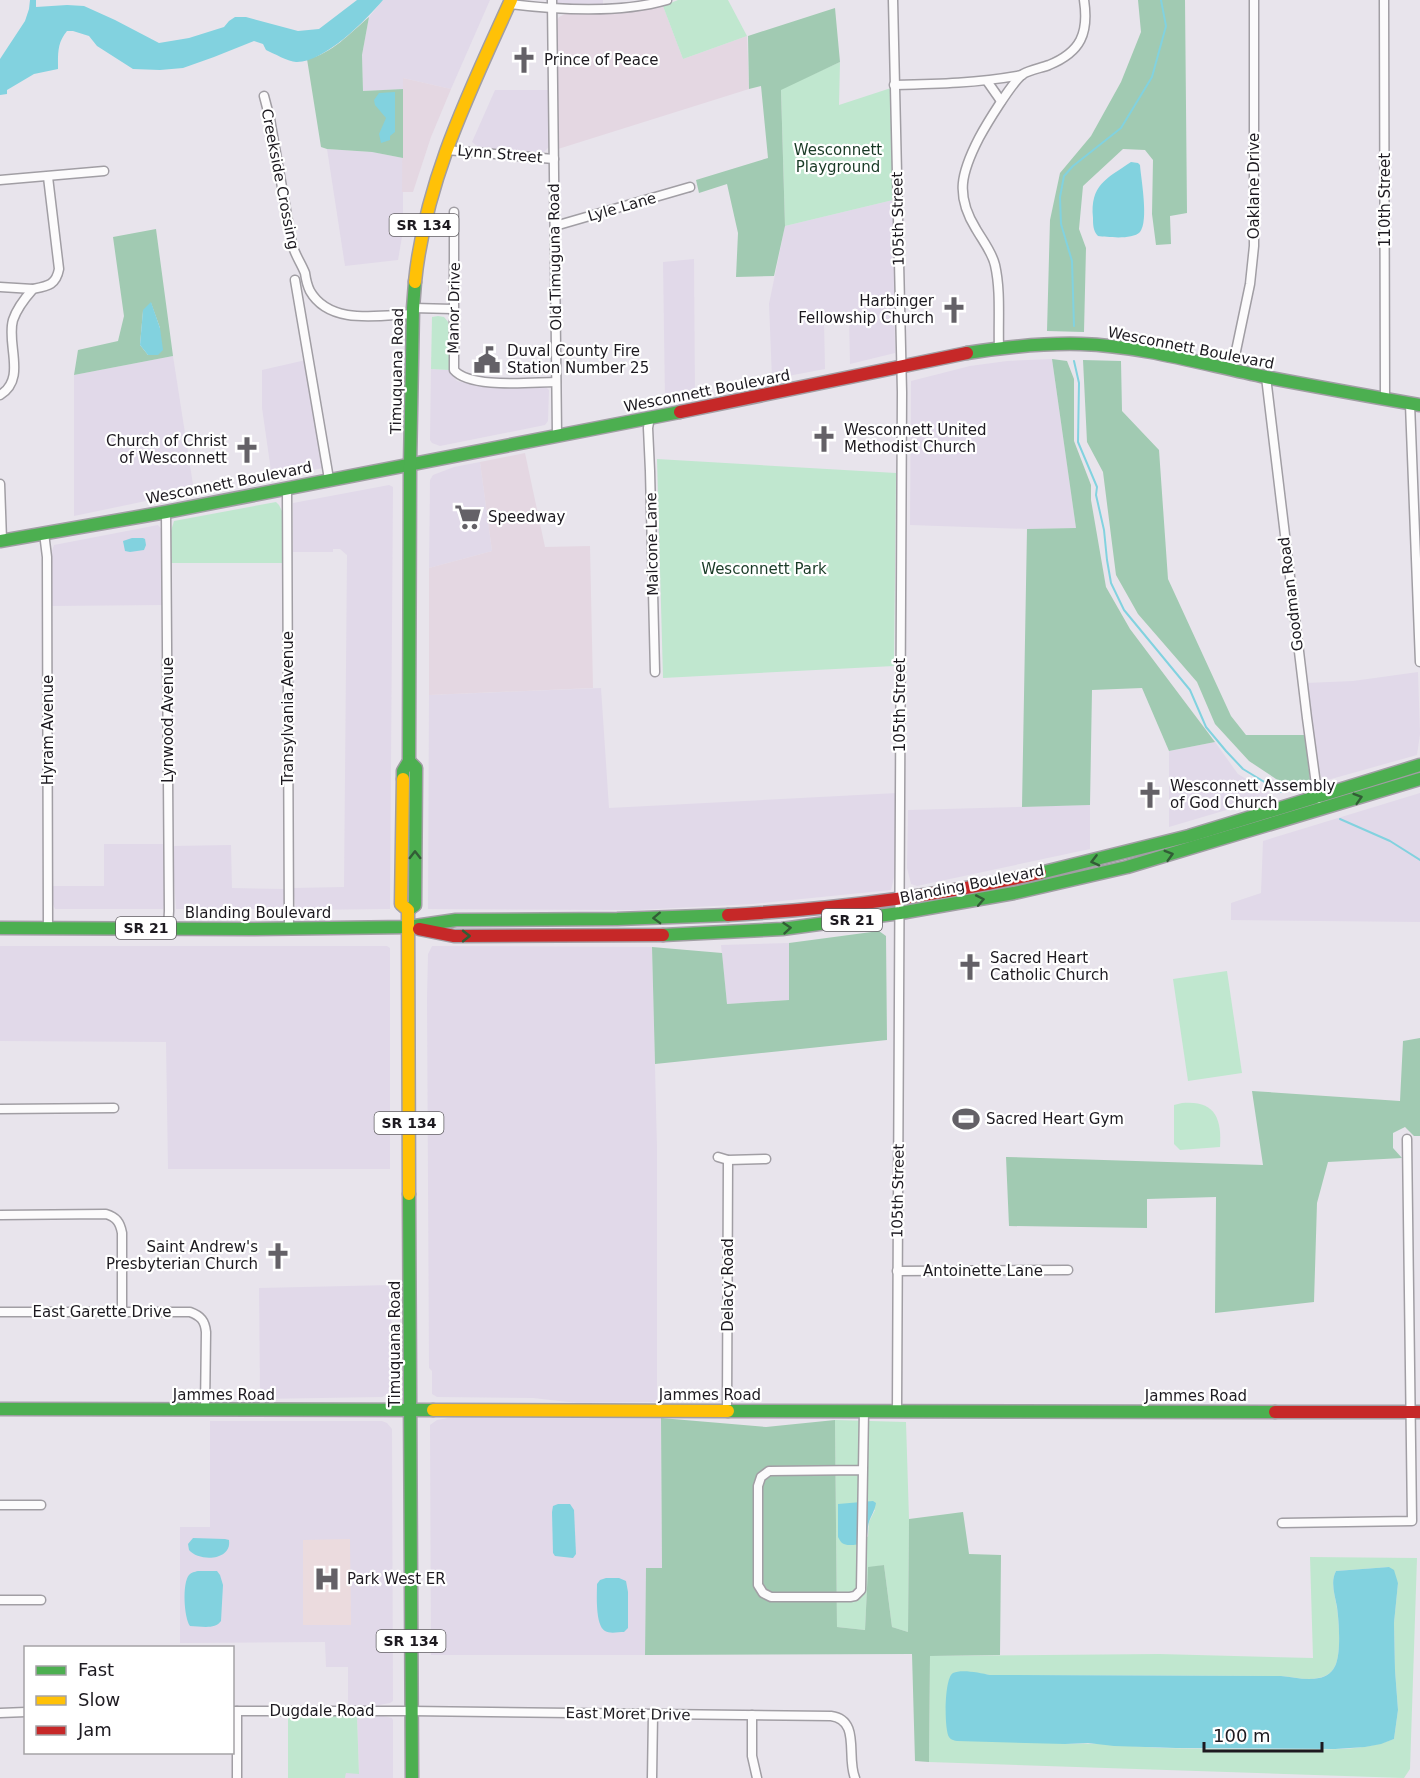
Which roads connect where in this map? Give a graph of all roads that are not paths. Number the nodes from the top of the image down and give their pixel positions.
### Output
1 (667, 0) edge
2 (892, 0) edge
3 (1084, 0) edge
4 (1254, 0) edge
5 (1384, 0) edge
6 (510, 2) edge
7 (552, 4) edge
8 (1022, 75) junction
9 (987, 81) junction
10 (894, 85) junction
11 (264, 96) dead end
12 (1001, 102) junction
13 (447, 150) junction
14 (554, 159) junction
15 (104, 171) dead end
16 (48, 177) junction
17 (0, 180) edge
18 (690, 187) dead end
19 (454, 212) dead end
20 (555, 226) junction
21 (295, 280) dead end
22 (0, 287) edge
23 (33, 289) junction
24 (453, 309) junction
25 (413, 311) junction
26 (999, 348) junction
27 (901, 367) junction
28 (1232, 370) junction
29 (1266, 377) junction
30 (556, 382) junction
31 (0, 395) edge
32 (1385, 400) junction
33 (1415, 405) edge
34 (650, 417) junction
35 (557, 435) junction
36 (410, 465) junction
37 (329, 479) junction
38 (0, 484) edge
39 (287, 488) junction
40 (166, 512) junction
41 (44, 533) junction
42 (1, 540) edge
43 (1420, 662) edge
44 (655, 672) dead end
45 (1420, 765) edge
46 (1420, 779) edge
47 (1317, 796) junction
48 (1319, 810) junction
49 (1189, 836) junction
50 (1193, 848) junction
51 (1062, 876) junction
52 (900, 898) junction
53 (778, 912) junction
54 (900, 913) junction
55 (735, 914) junction
56 (408, 927) junction
57 (0, 928) edge
58 (48, 928) junction
59 (168, 928) junction
60 (289, 928) junction
61 (738, 931) junction
62 (668, 935) junction
63 (114, 1108) dead end
64 (0, 1109) edge
65 (1407, 1139) dead end
66 (718, 1157) dead end
67 (766, 1159) dead end
68 (728, 1160) junction
69 (0, 1215) edge
70 (1068, 1270) dead end
71 (897, 1271) junction
72 (0, 1311) edge
73 (122, 1312) junction
74 (0, 1409) edge
75 (410, 1409) junction
76 (205, 1410) junction
77 (727, 1410) junction
78 (864, 1410) junction
79 (897, 1410) junction
80 (1415, 1412) edge
81 (863, 1470) junction
82 (0, 1505) edge
83 (40, 1505) dead end
84 (1282, 1523) dead end
85 (0, 1600) edge
86 (41, 1600) dead end
87 (235, 1711) edge
88 (411, 1711) junction
89 (24, 1712) edge
90 (0, 1713) edge
91 (653, 1714) junction
92 (753, 1716) junction
93 (237, 1778) edge
94 (412, 1778) edge
95 (652, 1778) edge
96 (757, 1778) edge
97 (855, 1778) edge

1 - 7 street
2 - 10 street, 105th Street
3 - 8 street
4 - 28 street, Oaklane Drive
5 - 32 street, 110th Street
6 - 7 street
6 - 13 main road, Timuquana Road / SR 134
7 - 14 street, Old Timuguna Road
8 - 9 street
8 - 12 street
9 - 10 street
9 - 12 street
10 - 27 street, 105th Street
11 - 25 street, Creekside Crossing
12 - 26 street
13 - 14 street, Lynn Street
13 - 25 main road, Timuquana Road / SR 134
14 - 20 street, Old Timuguna Road
15 - 16 street
16 - 17 street
16 - 23 street
18 - 20 street, Lyle Lane
19 - 24 street, Manor Drive
20 - 30 street, Old Timuguna Road
21 - 37 street
22 - 23 street
23 - 31 street
24 - 25 street, Creekside Crossing
24 - 30 street, Manor Drive
25 - 36 main road, Timuquana Road / SR 134
26 - 27 main road, Wesconnett Boulevard
26 - 28 main road, Wesconnett Boulevard
27 - 34 main road, Wesconnett Boulevard
27 - 52 street, 105th Street
28 - 29 main road, Wesconnett Boulevard
29 - 32 main road, Wesconnett Boulevard
29 - 47 street, Goodman Road
30 - 35 street, Old Timuguna Road
32 - 33 main road, Wesconnett Boulevard
33 - 43 street
34 - 35 main road, Wesconnett Boulevard
34 - 44 street, Malcone Lane
35 - 36 main road, Wesconnett Boulevard
36 - 37 main road, Wesconnett Boulevard
36 - 56 main road, Timuquana Road / SR 134
37 - 39 main road, Wesconnett Boulevard
38 - 42 street
39 - 40 main road, Wesconnett Boulevard
39 - 60 street, Transylvania Avenue
40 - 41 main road, Wesconnett Boulevard
40 - 59 street, Lynwood Avenue
41 - 42 main road, Wesconnett Boulevard
41 - 58 street, Hyram Avenue
45 - 47 main road, Blanding Boulevard / SR 21
48 -> 46 main road, Blanding Boulevard / SR 21
47 - 48 street, Goodman Road
47 - 49 main road, Blanding Boulevard / SR 21
48 - 50 main road, Blanding Boulevard / SR 21
49 - 50 street
49 -> 51 main road, Blanding Boulevard / SR 21
51 -> 50 main road, Blanding Boulevard / SR 21
51 - 52 main road, Blanding Boulevard / SR 21
54 -> 51 main road, Blanding Boulevard / SR 21
52 - 53 main road, Blanding Boulevard / SR 21
52 - 54 street, 105th Street
53 - 55 main road, Blanding Boulevard / SR 21
53 - 61 main road
61 -> 54 main road, Blanding Boulevard / SR 21
54 - 71 street, 105th Street
55 -> 56 main road, Blanding Boulevard / SR 21
55 - 62 main road
56 - 60 main road, Blanding Boulevard / SR 21
56 -> 62 main road, Blanding Boulevard / SR 21
56 - 75 main road, Timuquana Road / SR 134
57 - 58 main road, Blanding Boulevard / SR 21
58 - 59 main road, Blanding Boulevard / SR 21
59 - 60 main road, Blanding Boulevard / SR 21
61 - 62 main road, Blanding Boulevard / SR 21
63 - 64 street
65 - 80 street
66 - 68 street
67 - 68 street
68 - 77 street, Delacy Road
69 - 73 street
70 - 71 street, Antoinette Lane
71 - 79 street, 105th Street
72 - 73 street, East Garette Drive
73 - 76 street, East Garette Drive
74 - 76 main road, Jammes Road
75 - 76 main road, Jammes Road
75 - 77 main road, Jammes Road
75 - 88 main road, Timuquana Road / SR 134
77 - 78 main road, Jammes Road
78 - 79 main road, Jammes Road
78 - 81 street
79 - 80 main road, Jammes Road
80 - 84 street
81 - 81 street
82 - 83 street
85 - 86 street
87 - 88 street, Dugdale Road
87 - 93 street
88 - 91 street, East Moret Drive
88 - 94 main road, Timuquana Road / SR 134
89 - 90 street
91 - 92 street, East Moret Drive
91 - 95 street
92 - 96 street
92 - 97 street, East Moret Drive

